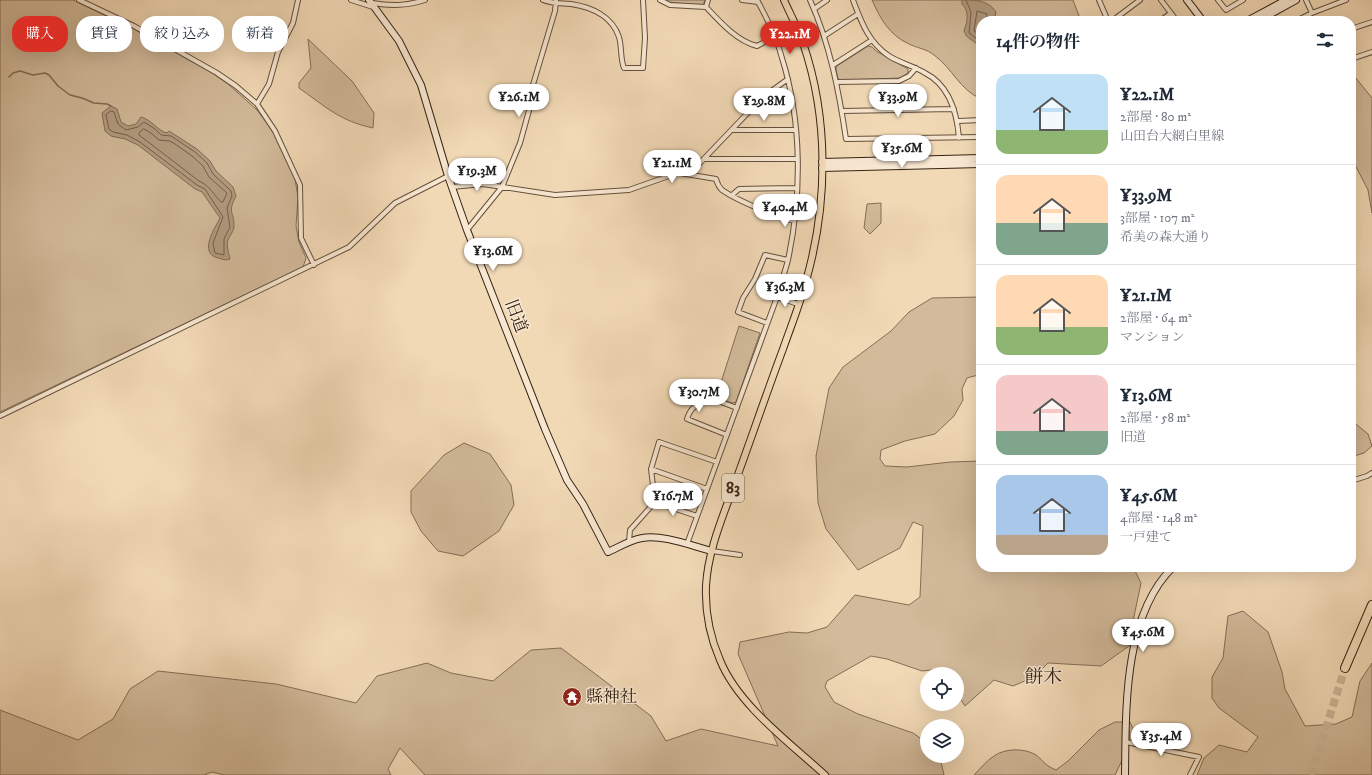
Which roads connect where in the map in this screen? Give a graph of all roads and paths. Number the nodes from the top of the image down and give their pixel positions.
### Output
1 (79, 0) edge
2 (298, 0) edge
3 (351, 0) edge
4 (425, 0) edge
5 (543, 0) edge
6 (642, 0) edge
7 (660, 0) edge
8 (708, 0) edge
9 (742, 0) edge
10 (784, 0) edge
11 (810, 0) edge
12 (827, 0) edge
13 (853, 0) edge
14 (1099, 0) edge
15 (1140, 0) edge
16 (1161, 0) edge
17 (1187, 0) edge
18 (1218, 0) edge
19 (1243, 0) edge
20 (1286, 0) edge
21 (1296, 0) edge
22 (1306, 0) edge
23 (1346, 0) edge
24 (758, 1) edge
25 (556, 2) edge
26 (372, 4) edge
27 (706, 7) junction
28 (814, 9) junction
29 (1171, 13) junction
30 (1312, 13) junction
31 (858, 14) junction
32 (1106, 16) edge
33 (1119, 16) edge
34 (1167, 16) edge
35 (1173, 16) edge
36 (1199, 16) edge
37 (1256, 16) edge
38 (1267, 16) edge
39 (1306, 16) edge
40 (1372, 22) edge
41 (1356, 27) edge
42 (824, 36) junction
43 (774, 37) junction
44 (872, 40) junction
45 (1372, 52) edge
46 (1356, 57) edge
47 (833, 65) junction
48 (916, 68) junction
49 (788, 78) junction
50 (837, 82) junction
51 (257, 104) junction
52 (954, 109) junction
53 (842, 111) junction
54 (976, 120) edge
55 (958, 121) junction
56 (733, 130) junction
57 (795, 130) junction
58 (976, 137) edge
59 (959, 138) junction
60 (976, 158) edge
61 (704, 159) junction
62 (797, 159) junction
63 (927, 163) junction
64 (976, 164) edge
65 (822, 165) junction
66 (692, 168) junction
67 (678, 173) junction
68 (692, 175) junction
69 (448, 176) junction
70 (452, 187) junction
71 (502, 187) junction
72 (797, 188) junction
73 (732, 195) junction
74 (794, 221) junction
75 (466, 230) junction
76 (788, 260) junction
77 (314, 265) junction
78 (777, 297) junction
79 (798, 304) junction
80 (768, 323) junction
81 (736, 408) junction
82 (0, 416) edge
83 (727, 435) junction
84 (717, 462) junction
85 (651, 469) junction
86 (1372, 473) edge
87 (1356, 479) edge
88 (707, 489) junction
89 (655, 502) junction
90 (697, 516) junction
91 (629, 542) junction
92 (687, 544) junction
93 (712, 551) junction
94 (740, 555) dead end
95 (1169, 572) edge
96 (1372, 605) edge
97 (1345, 668) tunnel mouth
98 (1126, 742) junction
99 (825, 775) edge
100 (1126, 775) edge
101 (1190, 775) edge

1 - 51 street
2 - 51 street
3 - 26 street
4 - 26 street
5 - 25 street
6 - 25 street
7 - 27 street
8 - 27 street
9 - 24 street
10 - 65 main road, 83
11 - 28 street
12 - 28 street
13 - 31 street
14 - 32 street
15 - 33 street
16 - 29 street
17 - 36 street
18 - 19 street
20 - 37 street
21 - 38 street
22 - 30 street
23 - 30 street
24 - 43 street
25 - 71 street
26 - 69 street, 旧道
27 - 43 street
28 - 42 street
29 - 34 street
29 - 35 street
30 - 39 street
31 - 42 street
31 - 44 street
40 - 41 street
42 - 47 street
43 - 49 street
44 - 47 street
44 - 48 street
45 - 46 street
47 - 50 street
48 - 50 street
48 - 52 street
49 - 56 street
49 - 57 street
50 - 53 street
51 - 77 street
52 - 53 street
52 - 55 street
53 - 59 street
54 - 55 street
55 - 59 street
56 - 57 street
56 - 61 street
57 - 62 street
58 - 59 street
60 - 63 street
61 - 62 street
61 - 66 street
62 - 72 street
63 - 64 street
63 - 65 street
65 - 79 main road, 83
66 - 67 street
66 - 68 street
67 - 68 street
67 - 71 street
68 - 73 street
69 - 70 street, 旧道
69 - 77 street
70 - 71 street
70 - 75 street, 旧道
71 - 75 street
72 - 73 street
72 - 74 street
73 - 74 street
74 - 76 street
75 - 91 street, 旧道
76 - 78 street
76 - 80 street
77 - 82 street
78 - 79 street
78 - 80 street
79 - 93 main road, 83
80 - 81 street
81 - 83 street
81 - 83 street
83 - 84 street
84 - 85 street
84 - 88 street
85 - 88 street
85 - 89 street
86 - 87 street
88 - 90 street
89 - 90 street
89 - 91 street
90 - 92 street
91 - 92 street
92 - 93 street
93 - 94 street
93 - 99 main road, 83
95 - 98 street
96 - 97 highway
98 - 100 street
98 - 101 street

